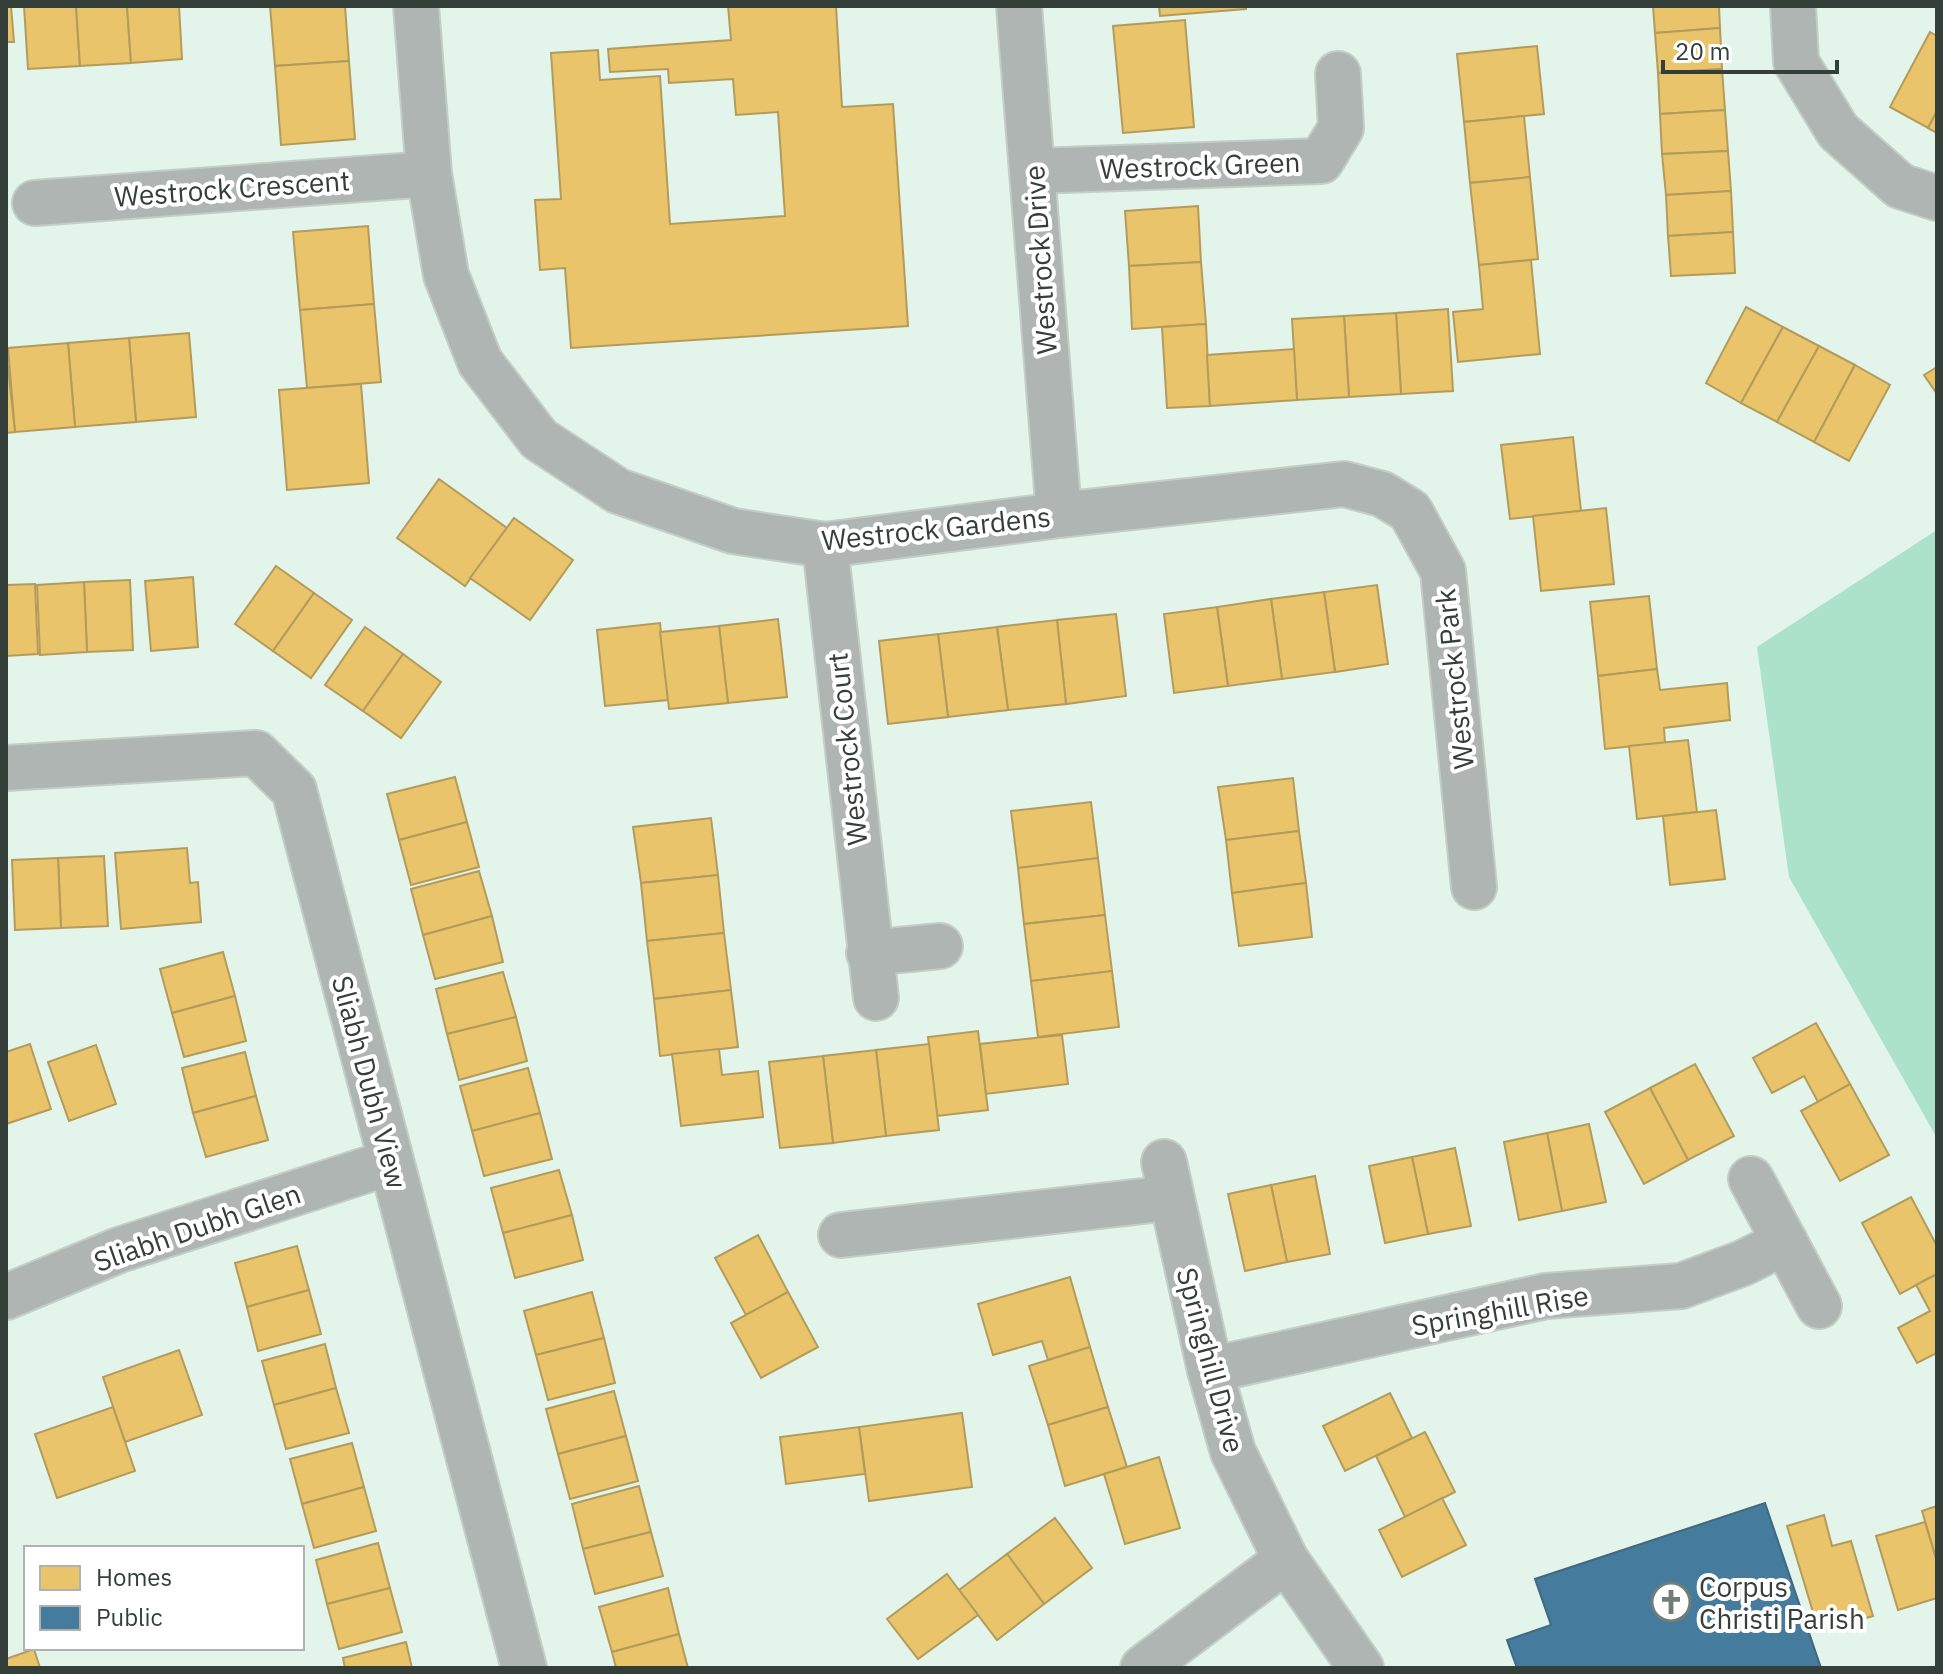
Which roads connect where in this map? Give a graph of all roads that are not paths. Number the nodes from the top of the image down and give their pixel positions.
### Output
1 (416, 6) edge
2 (1019, 6) edge
3 (1793, 6) edge
4 (1338, 74) dead end
5 (1033, 171) junction
6 (429, 174) junction
7 (1937, 198) edge
8 (35, 203) dead end
9 (1382, 494) joint
10 (1059, 515) junction
11 (825, 545) junction
12 (6, 768) edge
13 (1474, 887) dead end
14 (940, 946) dead end
15 (869, 953) junction
16 (876, 998) dead end
17 (391, 1162) junction
18 (1751, 1179) dead end
19 (841, 1235) dead end
20 (1785, 1242) junction
21 (6, 1297) edge
22 (1819, 1306) dead end
23 (1210, 1370) junction
24 (1286, 1560) junction
25 (524, 1668) edge
26 (1143, 1668) edge
27 (1361, 1668) edge

1 - 6 street, Westrock Gardens
2 - 5 street, Westrock Drive
3 - 7 street
4 - 5 street, Westrock Green
5 - 10 street, Westrock Drive
6 - 8 street, Westrock Crescent
6 - 11 street, Westrock Gardens
9 - 10 street, Westrock Gardens
9 - 13 street, Westrock Park
10 - 11 street, Westrock Gardens
11 - 15 street, Westrock Court
12 - 17 street, Sliabh Dubh View
14 - 15 street
15 - 16 street, Westrock Court
17 - 21 street, Sliabh Dubh Glen
17 - 25 street, Sliabh Dubh View
18 - 20 street
19 - 23 street, Springhill Drive
20 - 22 street
20 - 23 street, Springhill Rise
23 - 24 street, Springhill Drive
24 - 26 street
24 - 27 street, Springhill Drive

